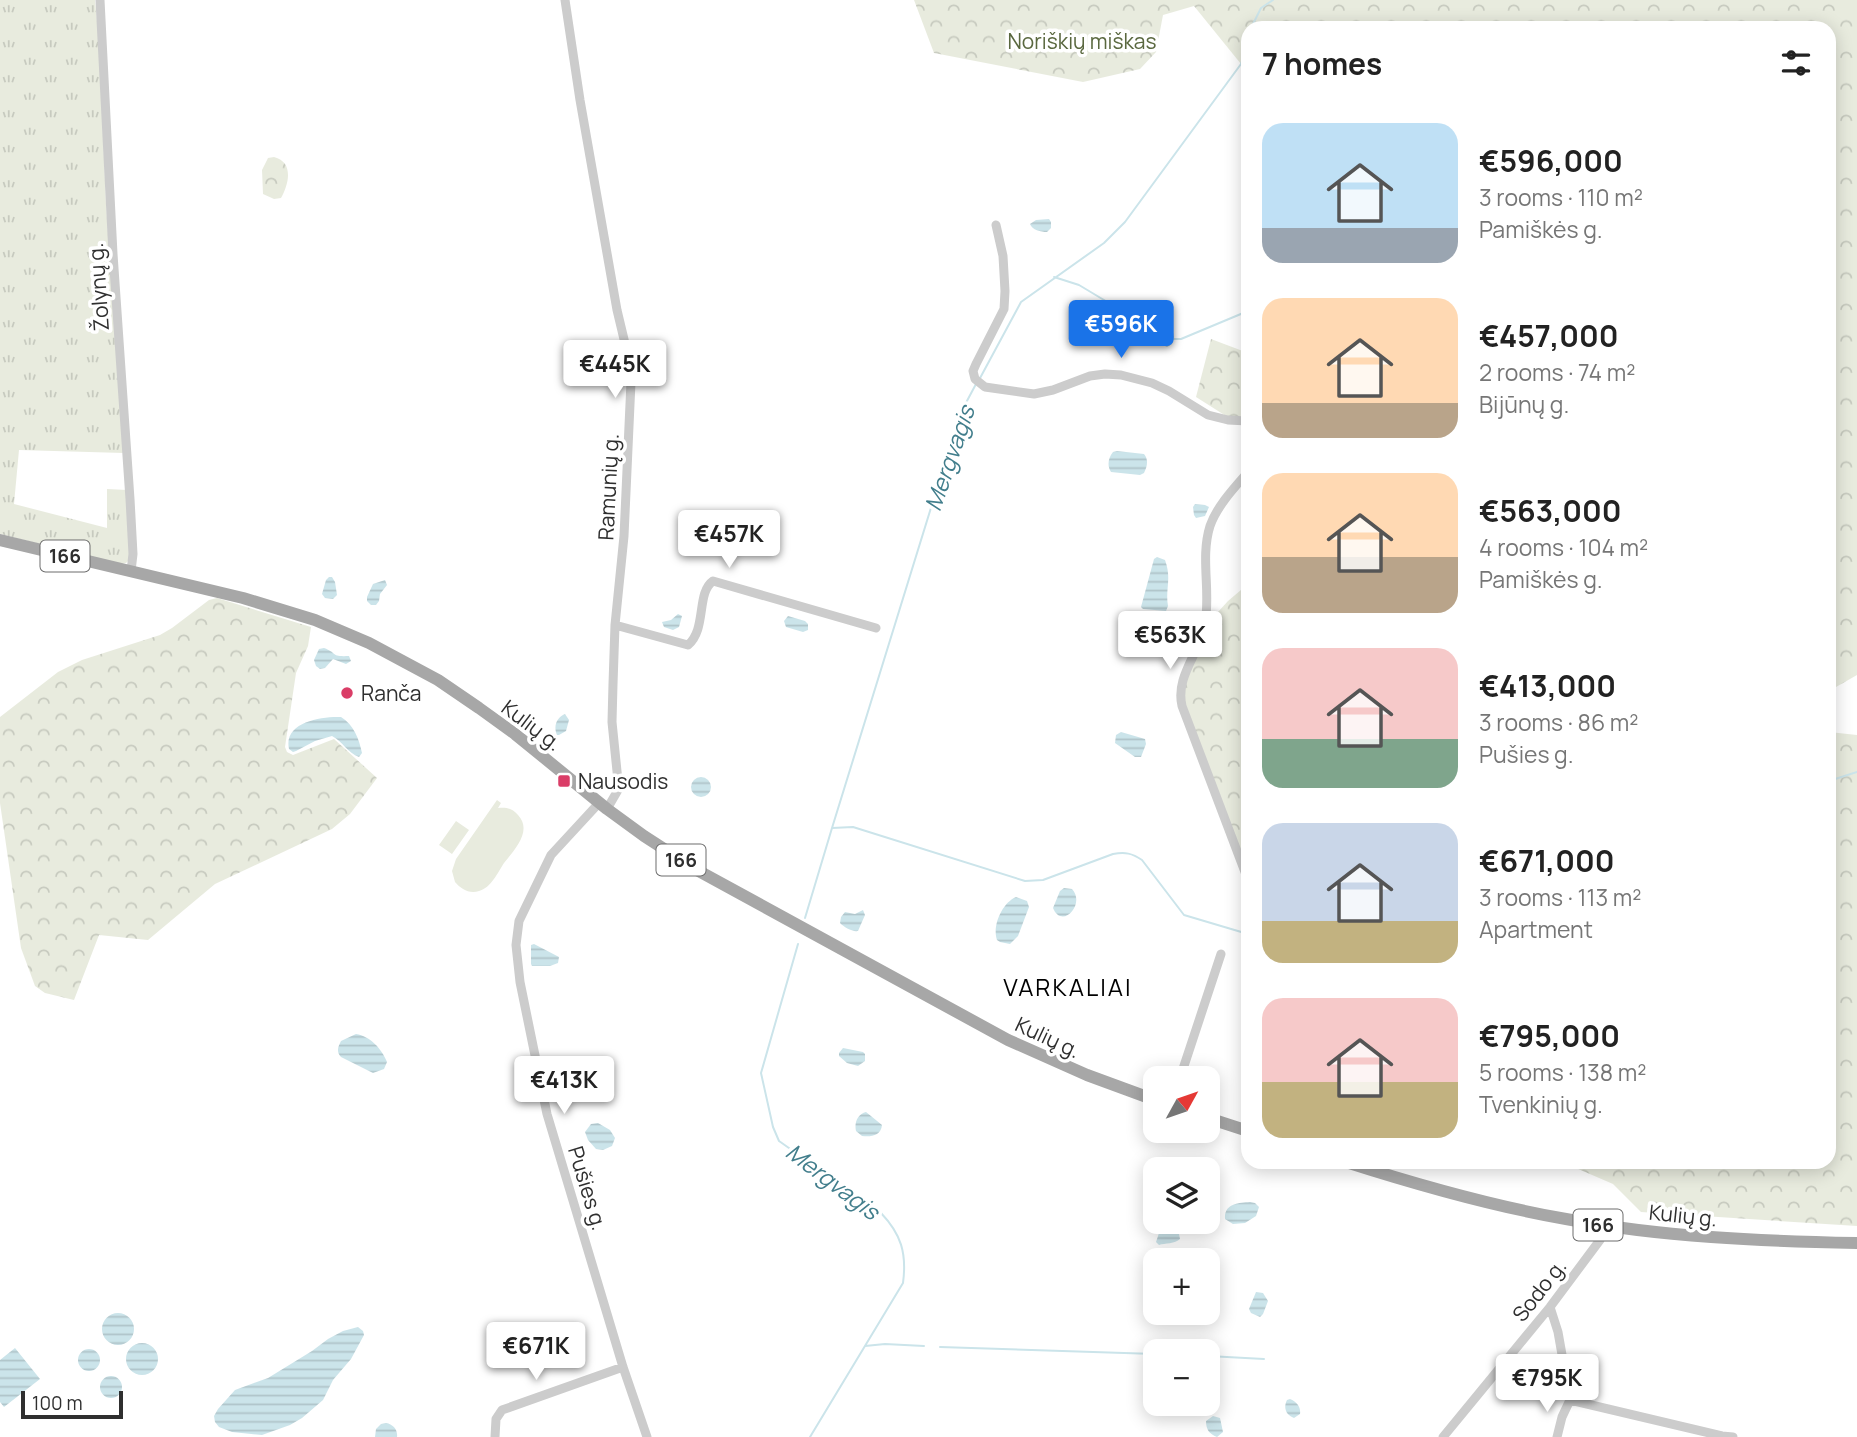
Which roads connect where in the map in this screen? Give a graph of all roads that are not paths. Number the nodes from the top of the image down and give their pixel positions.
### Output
1 (100, 0) edge
2 (565, 0) edge
3 (996, 225) dead end
4 (1241, 421) edge
5 (1241, 481) edge
6 (0, 540) edge
7 (131, 571) junction
8 (615, 625) junction
9 (876, 628) dead end
10 (603, 806) junction
11 (1241, 861) edge
12 (1221, 954) dead end
13 (1184, 1066) edge
14 (1143, 1096) edge
15 (1220, 1122) edge
16 (1241, 1129) edge
17 (1369, 1169) edge
18 (1604, 1226) junction
19 (1857, 1243) edge
20 (1550, 1307) junction
21 (624, 1367) junction
22 (1570, 1400) junction
23 (495, 1437) edge
24 (647, 1437) edge
25 (1443, 1437) edge
26 (1558, 1437) edge
27 (1722, 1437) edge
28 (1732, 1437) edge

1 - 7 street, Žolynų g.
2 - 8 street, Ramunių g.
3 - 4 street
5 - 11 street
6 - 7 main road, Kulių g. / 166
7 - 10 main road, Kulių g. / 166
8 - 9 street
8 - 10 street, Ramunių g.
10 - 14 main road, Kulių g. / 166
10 - 21 street, Pušies g.
12 - 13 street
15 - 16 main road
17 - 18 main road, Kulių g. / 166
18 - 19 main road, Kulių g. / 166
18 - 20 street, Sodo g.
20 - 22 street
20 - 25 street, Sodo g.
21 - 23 street
21 - 24 street, Pušies g.
22 - 26 street
22 - 27 street
27 - 28 street

